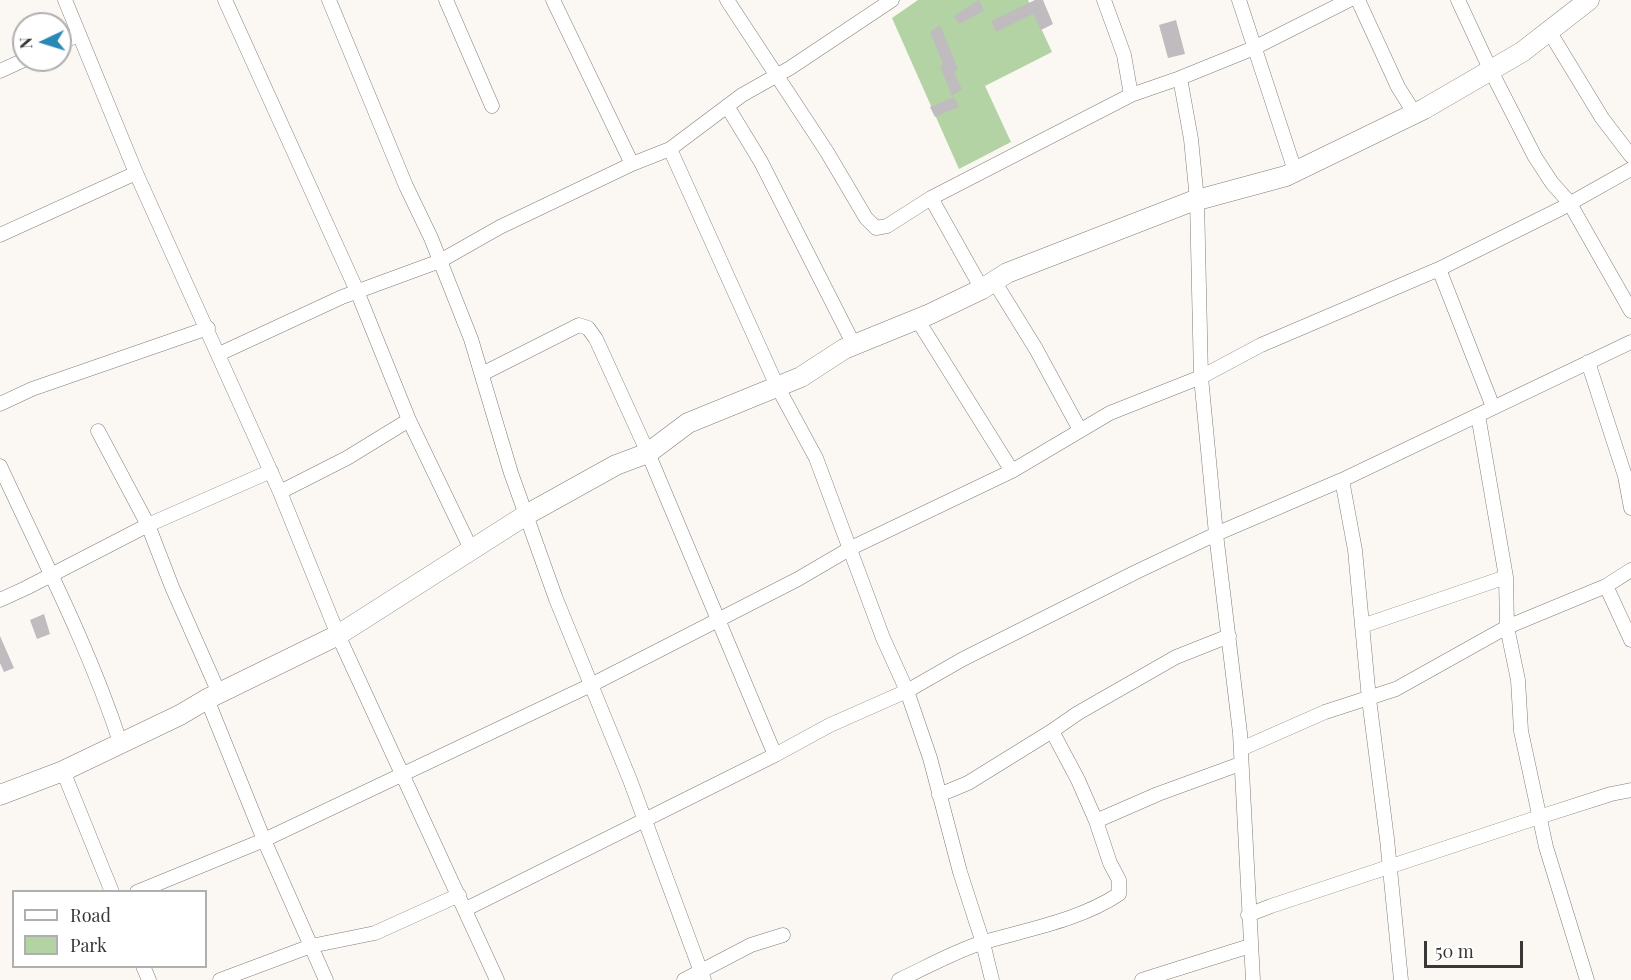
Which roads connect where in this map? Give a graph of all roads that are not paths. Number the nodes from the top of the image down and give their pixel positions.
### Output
1 (64, 0) edge
2 (225, 0) edge
3 (329, 0) edge
4 (446, 0) edge
5 (553, 0) edge
6 (727, 0) edge
7 (892, 0) edge
8 (1104, 0) edge
9 (1239, 0) edge
10 (1349, 0) edge
11 (1358, 0) edge
12 (1458, 0) edge
13 (1589, 0) edge
14 (1550, 31) junction
15 (78, 35) junction
16 (72, 38) edge
17 (1254, 48) junction
18 (1491, 71) junction
19 (777, 76) junction
20 (1180, 78) junction
21 (1131, 95) junction
22 (492, 106) dead end
23 (727, 106) junction
24 (1415, 114) junction
25 (670, 149) junction
26 (1631, 155) edge
27 (632, 164) junction
28 (1631, 169) edge
29 (1295, 171) junction
30 (136, 173) junction
31 (931, 198) junction
32 (1197, 200) junction
33 (1569, 202) junction
34 (0, 235) edge
35 (440, 261) junction
36 (1439, 269) junction
37 (988, 285) junction
38 (357, 291) junction
39 (1631, 311) edge
40 (917, 319) junction
41 (208, 328) junction
42 (1631, 342) edge
43 (854, 345) junction
44 (219, 354) junction
45 (1588, 362) junction
46 (482, 374) junction
47 (1202, 377) junction
48 (777, 386) junction
49 (0, 404) edge
50 (1493, 407) junction
51 (1478, 415) junction
52 (409, 420) junction
53 (1080, 430) junction
54 (98, 431) dead end
55 (648, 453) junction
56 (0, 466) edge
57 (271, 471) junction
58 (1012, 471) junction
59 (1342, 480) junction
60 (280, 492) junction
61 (1631, 505) edge
62 (526, 515) junction
63 (148, 525) junction
64 (1216, 534) junction
65 (851, 548) junction
66 (471, 549) junction
67 (1631, 570) edge
68 (51, 575) junction
69 (1506, 577) junction
70 (1606, 586) junction
71 (0, 600) edge
72 (718, 618) junction
73 (1362, 626) junction
74 (1507, 627) junction
75 (338, 635) junction
76 (1229, 636) junction
77 (1631, 640) edge
78 (591, 685) junction
79 (907, 691) junction
80 (213, 696) junction
81 (1369, 699) junction
82 (1053, 731) junction
83 (120, 742) junction
84 (1241, 749) junction
85 (775, 755) junction
86 (1240, 764) junction
87 (63, 771) junction
88 (404, 775) junction
89 (1631, 790) edge
90 (0, 795) edge
91 (939, 795) junction
92 (1539, 817) junction
93 (644, 820) junction
94 (1096, 821) junction
95 (264, 840) junction
96 (1389, 866) junction
97 (112, 890) edge
98 (139, 890) edge
99 (459, 895) junction
100 (466, 909) junction
101 (1248, 915) junction
102 (783, 935) dead end
103 (983, 943) junction
104 (311, 946) junction
105 (1250, 946) junction
106 (702, 976) edge
107 (220, 980) edge
108 (327, 980) edge
109 (497, 980) edge
110 (684, 980) edge
111 (900, 980) edge
112 (992, 980) edge
113 (1142, 980) edge
114 (1253, 980) edge
115 (1401, 980) edge
116 (1587, 980) edge

1 - 15 street
2 - 38 street
3 - 35 street
4 - 22 street
5 - 27 street
6 - 19 street
7 - 19 street
8 - 21 street
9 - 17 street
10 - 17 street
11 - 24 street
12 - 18 street
13 - 14 main road
14 - 18 main road
14 - 26 street
15 - 16 street
15 - 30 street
17 - 20 street
17 - 29 street
18 - 24 main road
18 - 33 street
19 - 23 street
19 - 31 street
20 - 21 street
20 - 32 street
21 - 31 street
23 - 25 street
23 - 43 street
24 - 29 main road
25 - 27 street
25 - 48 street
27 - 35 street
28 - 33 street
29 - 32 main road
30 - 34 street
30 - 41 street
31 - 37 street
32 - 37 main road
32 - 47 street
33 - 36 street
33 - 39 street
35 - 38 street
35 - 46 street
36 - 47 street
36 - 50 street
37 - 40 main road
37 - 53 street
38 - 44 street
38 - 52 street
40 - 43 main road
40 - 58 street
41 - 44 street
41 - 49 street
42 - 45 street
43 - 48 main road
44 - 57 street
45 - 50 street
45 - 61 street
46 - 55 street
46 - 62 street
47 - 53 street
47 - 64 street
48 - 55 main road
48 - 65 street
50 - 51 street
51 - 59 street
51 - 69 street
52 - 60 street
52 - 66 street
53 - 58 street
54 - 63 street
55 - 62 main road
55 - 72 street
56 - 68 street
57 - 60 street
57 - 63 street
58 - 65 street
59 - 64 street
59 - 73 street
60 - 75 street
62 - 66 main road
62 - 78 street
63 - 68 street
63 - 80 street
64 - 76 street
64 - 79 street
65 - 72 street
65 - 79 street
66 - 75 main road
67 - 70 street
68 - 71 street
68 - 83 street
69 - 73 street
69 - 74 street
70 - 74 street
70 - 77 street
72 - 78 street
72 - 85 street
73 - 81 street
74 - 81 street
74 - 92 street
75 - 80 main road
75 - 88 street
76 - 82 street
76 - 84 street
78 - 88 street
78 - 93 street
79 - 85 street
79 - 91 street
80 - 83 main road
80 - 95 street
81 - 84 street
81 - 96 street
82 - 91 street
82 - 94 street
83 - 87 main road
84 - 86 street
85 - 93 street
86 - 94 street
86 - 101 street
87 - 90 main road
87 - 97 street
88 - 95 street
88 - 99 street
89 - 92 street
91 - 103 street
92 - 96 street
92 - 116 street
93 - 100 street
93 - 106 street
94 - 103 street
95 - 98 street
95 - 104 street
96 - 101 street
96 - 115 street
99 - 100 street
99 - 104 street
100 - 109 street
101 - 105 street
102 - 106 street
103 - 111 street
103 - 112 street
104 - 107 street
104 - 108 street
105 - 113 street
105 - 114 street
106 - 110 street

